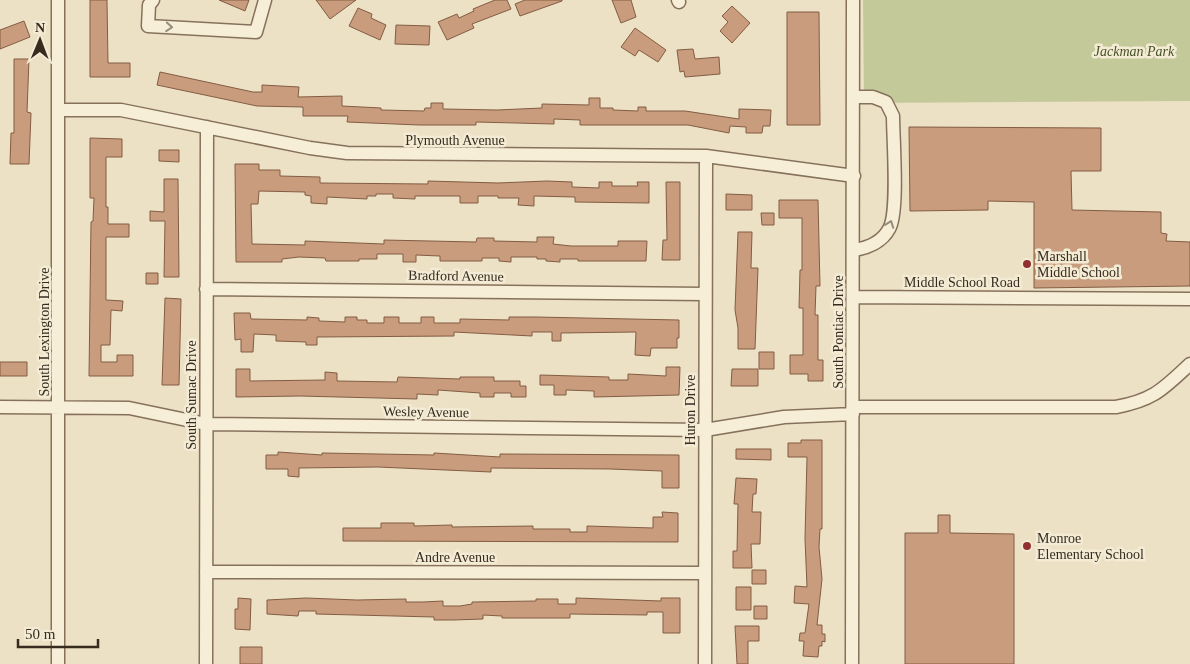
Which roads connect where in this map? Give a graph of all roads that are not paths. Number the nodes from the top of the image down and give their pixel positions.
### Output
1 (58, 0) edge
2 (153, 0) edge
3 (265, 0) edge
4 (853, 0) edge
5 (854, 97) junction
6 (58, 110) junction
7 (207, 127) junction
8 (706, 156) junction
9 (854, 176) junction
10 (854, 250) junction
11 (206, 289) junction
12 (705, 294) junction
13 (853, 297) junction
14 (1190, 299) edge
15 (1190, 364) edge
16 (0, 407) edge
17 (60, 407) junction
18 (853, 410) junction
19 (206, 424) junction
20 (705, 430) junction
21 (206, 572) junction
22 (704, 573) junction
23 (58, 664) edge
24 (206, 664) edge
25 (704, 664) edge
26 (852, 664) edge

1 - 6 street, South Lexington Drive
2 -> 3 street
4 - 5 street, South Pontiac Drive
5 - 9 street, South Pontiac Drive
10 -> 5 street
6 - 7 street, Plymouth Avenue
6 - 17 street, South Lexington Drive
7 - 8 street, Plymouth Avenue
7 - 11 street, South Sumac Drive
8 - 9 street, Plymouth Avenue
8 - 12 street, Huron Drive
9 - 10 street, South Pontiac Drive
10 - 13 street, South Pontiac Drive
11 - 12 street, Bradford Avenue
11 - 19 street, South Sumac Drive
12 - 20 street, Huron Drive
13 - 14 street, Middle School Road
13 - 18 street, South Pontiac Drive
15 - 18 street, Wesley Avenue
16 - 17 street, Wesley Avenue
17 - 19 street, Wesley Avenue
17 - 23 street, South Lexington Drive
18 - 20 street, Wesley Avenue
18 - 26 street, South Pontiac Drive
19 - 20 street, Wesley Avenue
19 - 21 street, South Sumac Drive
20 - 22 street, Huron Drive
21 - 22 street, Andre Avenue
21 - 24 street, South Sumac Drive
22 - 25 street, Huron Drive

